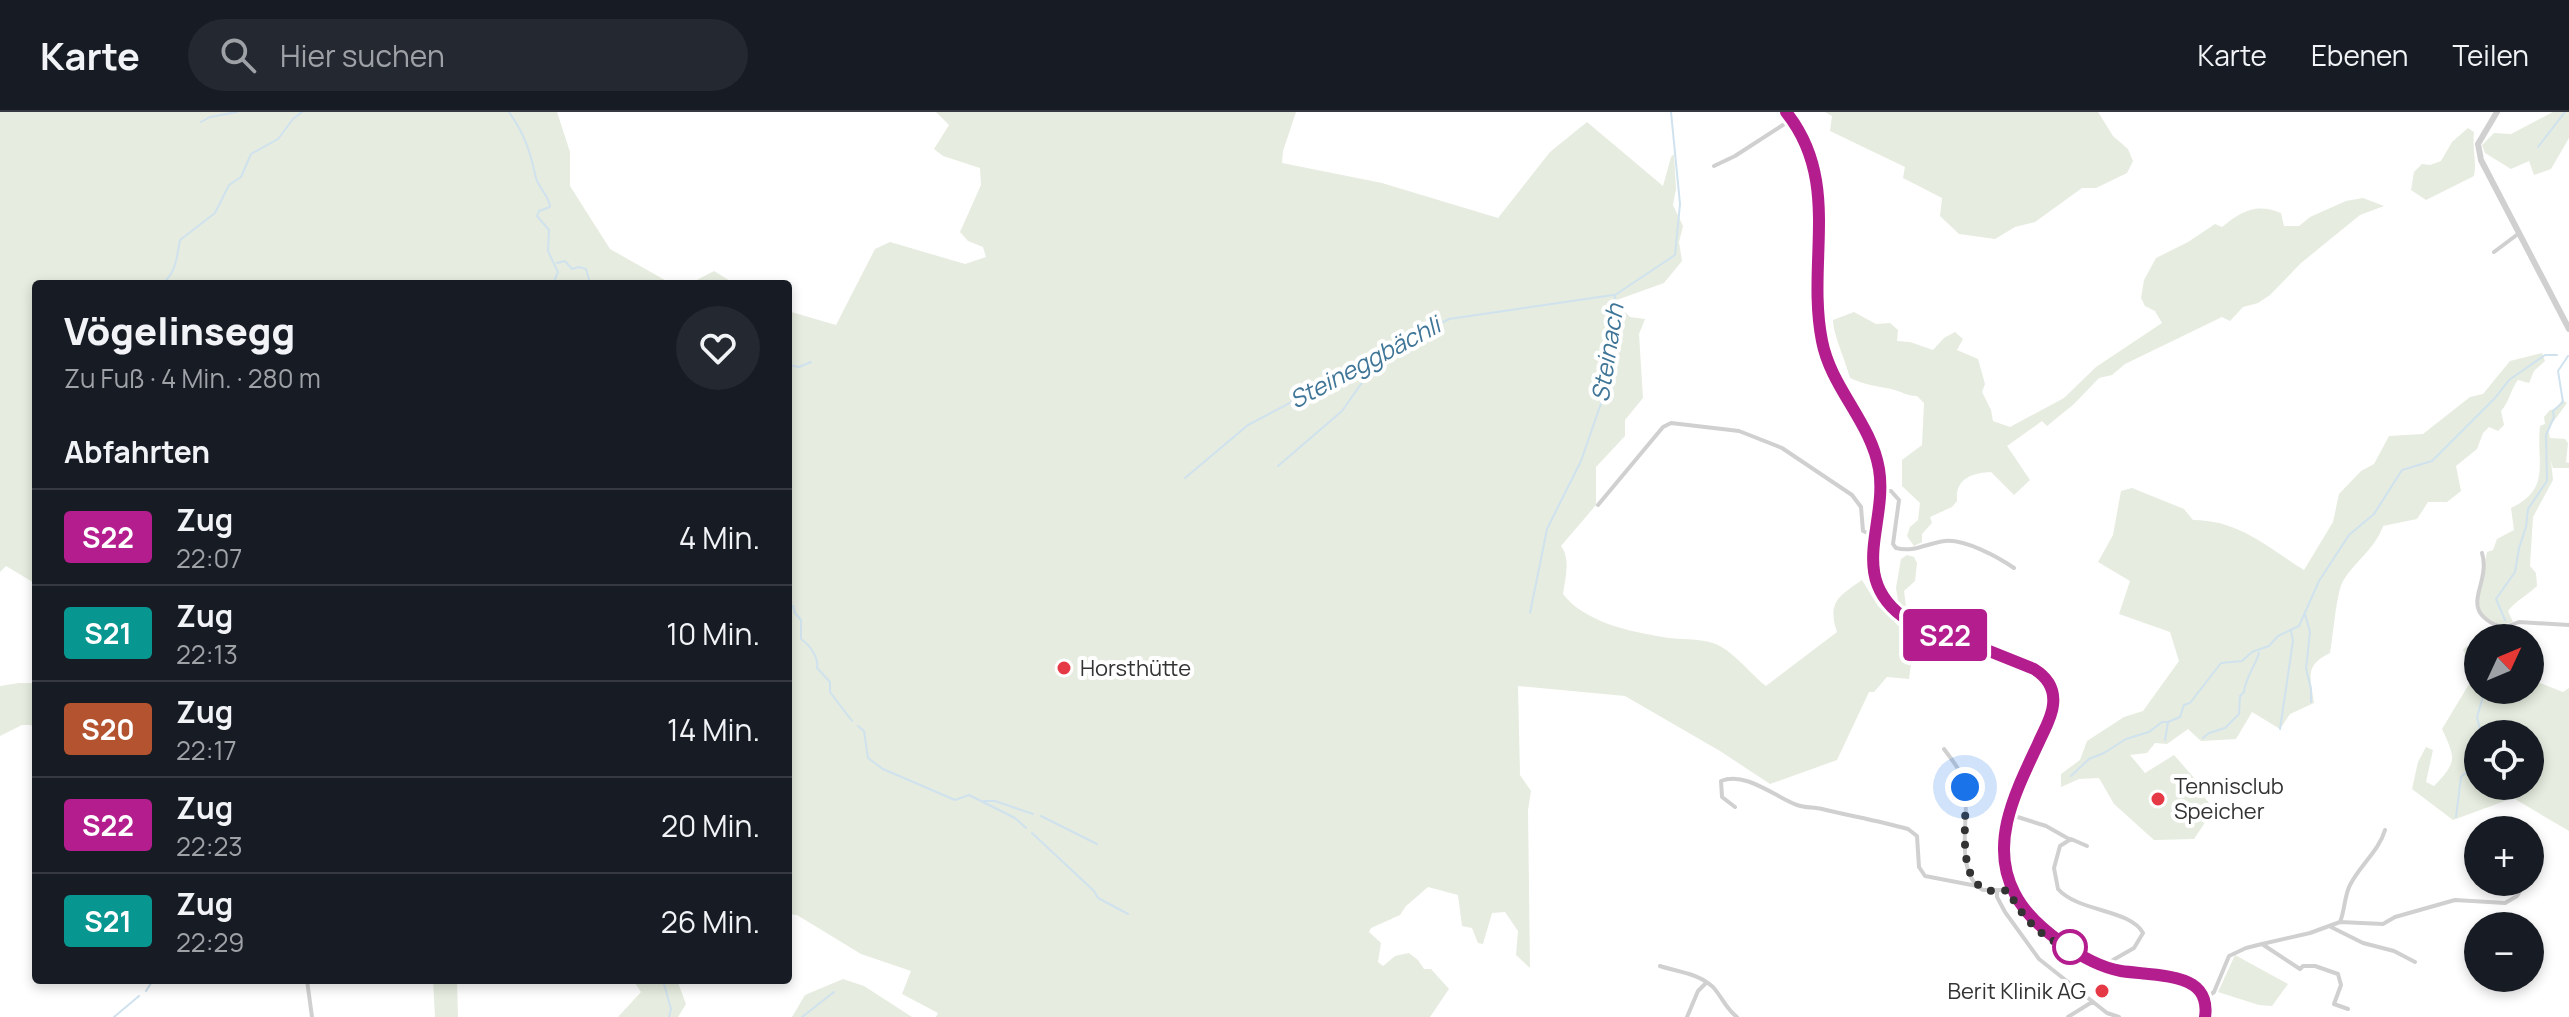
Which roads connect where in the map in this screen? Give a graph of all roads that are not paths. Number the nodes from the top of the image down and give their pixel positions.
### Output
1 (1780, 112) edge
2 (2497, 112) edge
3 (1788, 121) junction
4 (1714, 166) dead end
5 (2518, 234) junction
6 (2494, 252) dead end
7 (2569, 329) edge
8 (1876, 491) junction
9 (1598, 505) dead end
10 (1870, 534) junction
11 (2482, 553) dead end
12 (2014, 568) dead end
13 (2569, 625) edge
14 (1944, 749) dead end
15 (1735, 807) dead end
16 (2005, 813) junction
17 (2385, 830) dead end
18 (2069, 839) junction
19 (2087, 846) dead end
20 (1977, 886) junction
21 (2008, 890) junction
22 (1997, 892) junction
23 (2517, 896) edge
24 (2340, 922) junction
25 (2328, 927) junction
26 (2262, 944) junction
27 (2415, 962) dead end
28 (1660, 966) dead end
29 (2103, 969) junction
30 (1706, 983) junction
31 (308, 984) edge
32 (2092, 1002) junction
33 (2200, 1002) junction
34 (2348, 1009) dead end
35 (312, 1017) edge
36 (1687, 1017) edge
37 (1737, 1017) edge
38 (2068, 1017) edge
39 (2119, 1017) edge
40 (2201, 1017) edge

1 - 3 main road
2 - 5 street
3 - 4 street
3 - 8 main road
5 - 6 street
5 - 7 street
8 - 10 main road
8 - 12 street
9 - 10 street
10 - 16 main road
11 - 13 street
14 - 20 street
15 - 20 street
16 - 18 street
16 - 21 main road
17 - 24 street
18 - 19 street
18 - 29 street
20 - 22 street
21 - 22 street
21 - 29 main road
22 - 32 street
23 - 24 street
24 - 25 street
25 - 26 street
25 - 27 street
26 - 33 street
26 - 34 street
28 - 30 street
29 - 33 main road
30 - 36 street
30 - 37 street
31 - 35 street
32 - 38 street
32 - 39 street
33 - 40 main road

